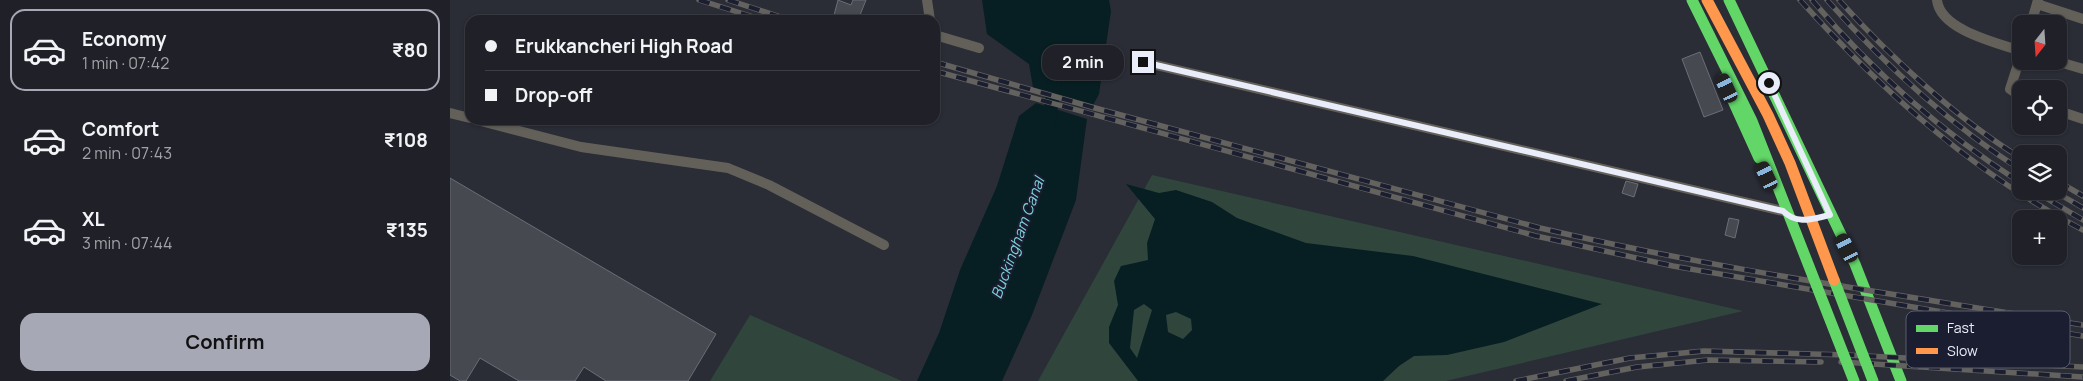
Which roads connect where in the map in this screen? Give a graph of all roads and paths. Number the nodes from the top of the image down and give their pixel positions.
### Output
1 (927, 0) edge
2 (1683, 0) edge
3 (1692, 0) edge
4 (1707, 0) edge
5 (1729, 0) edge
6 (1937, 0) edge
7 (2038, 2) edge
8 (929, 15) edge
9 (2034, 15) edge
10 (2083, 19) edge
11 (940, 36) edge
12 (980, 48) dead end
13 (2012, 48) edge
14 (1143, 62) dead end
15 (2068, 65) edge
16 (2083, 69) edge
17 (450, 113) edge
18 (2067, 113) edge
19 (465, 117) edge
20 (2083, 118) edge
21 (497, 125) edge
22 (1783, 211) junction
23 (1830, 215) junction
24 (884, 245) dead end
25 (1854, 381) edge
26 (1872, 381) edge
27 (1901, 381) edge

1 - 8 street
2 - 22 main road
3 - 25 main road, bridge
4 - 26 main road, bridge
5 - 23 main road
6 - 13 street
7 - 9 street
7 - 10 street
11 - 12 street
14 - 22 street
15 - 16 street
17 - 19 street
18 - 20 street
21 - 24 street
22 - 23 main road
23 - 27 main road

